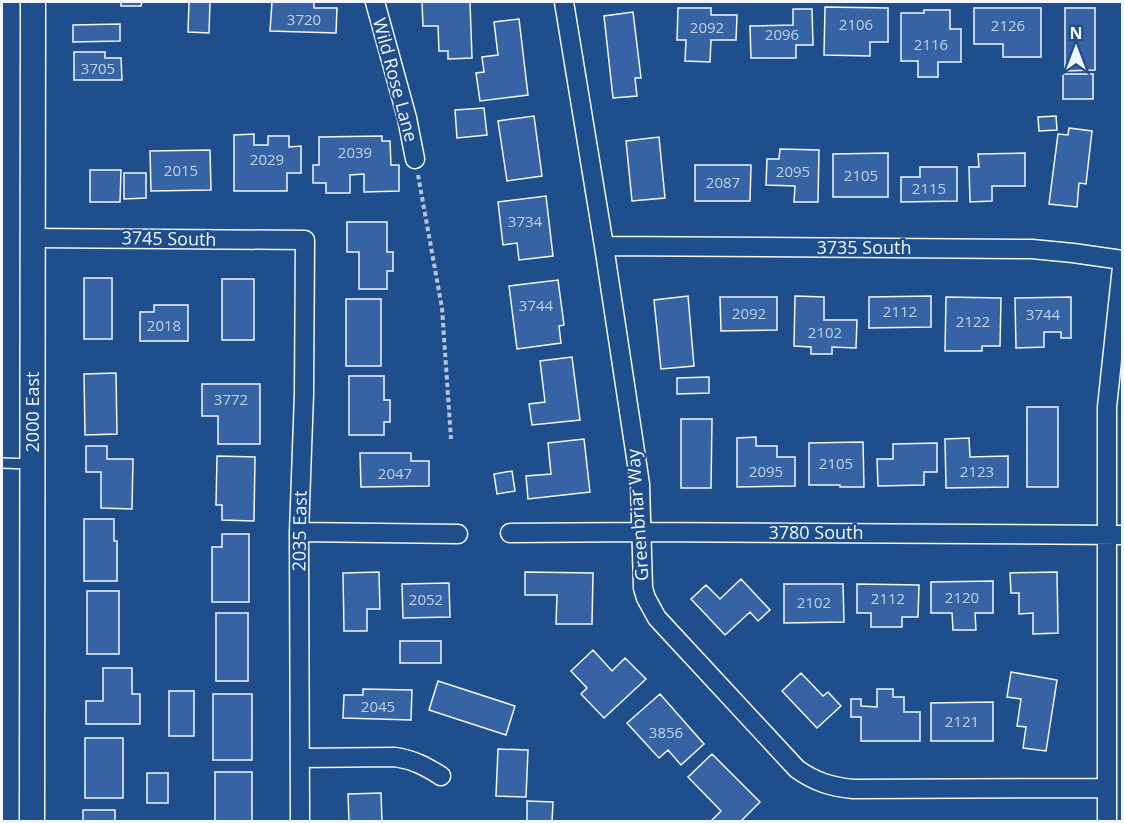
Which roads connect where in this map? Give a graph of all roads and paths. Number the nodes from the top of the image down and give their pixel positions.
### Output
1 (33, 2) edge
2 (375, 2) edge
3 (564, 2) edge
4 (415, 159) joint
5 (34, 238) junction
6 (305, 240) joint
7 (604, 246) junction
8 (1122, 261) edge
9 (1122, 267) edge
10 (452, 439) dead end
11 (2, 463) edge
12 (33, 464) junction
13 (299, 532) junction
14 (641, 532) junction
15 (510, 533) dead end
16 (458, 534) dead end
17 (1115, 535) edge
18 (300, 758) junction
19 (441, 776) dead end
20 (1107, 788) junction
21 (32, 822) edge
22 (300, 822) edge
23 (1107, 822) edge

1 - 5 street, 2000 East
2 - 4 street, Wild Rose Lane
3 - 7 street, Greenbriar Way
4 - 10 path
5 - 6 street, 3745 South
5 - 12 street, 2000 East
6 - 13 street, 2035 East
7 - 8 street, 3735 South
7 - 14 street, Greenbriar Way
9 - 17 street
11 - 12 lane
12 - 21 street, 2000 East
13 - 16 street
13 - 18 street, 2035 East
14 - 15 street, 3780 South
14 - 17 street, 3780 South
14 - 20 street, Greenbriar Way
17 - 20 street
18 - 19 street
18 - 22 street, 2035 East
20 - 23 street

